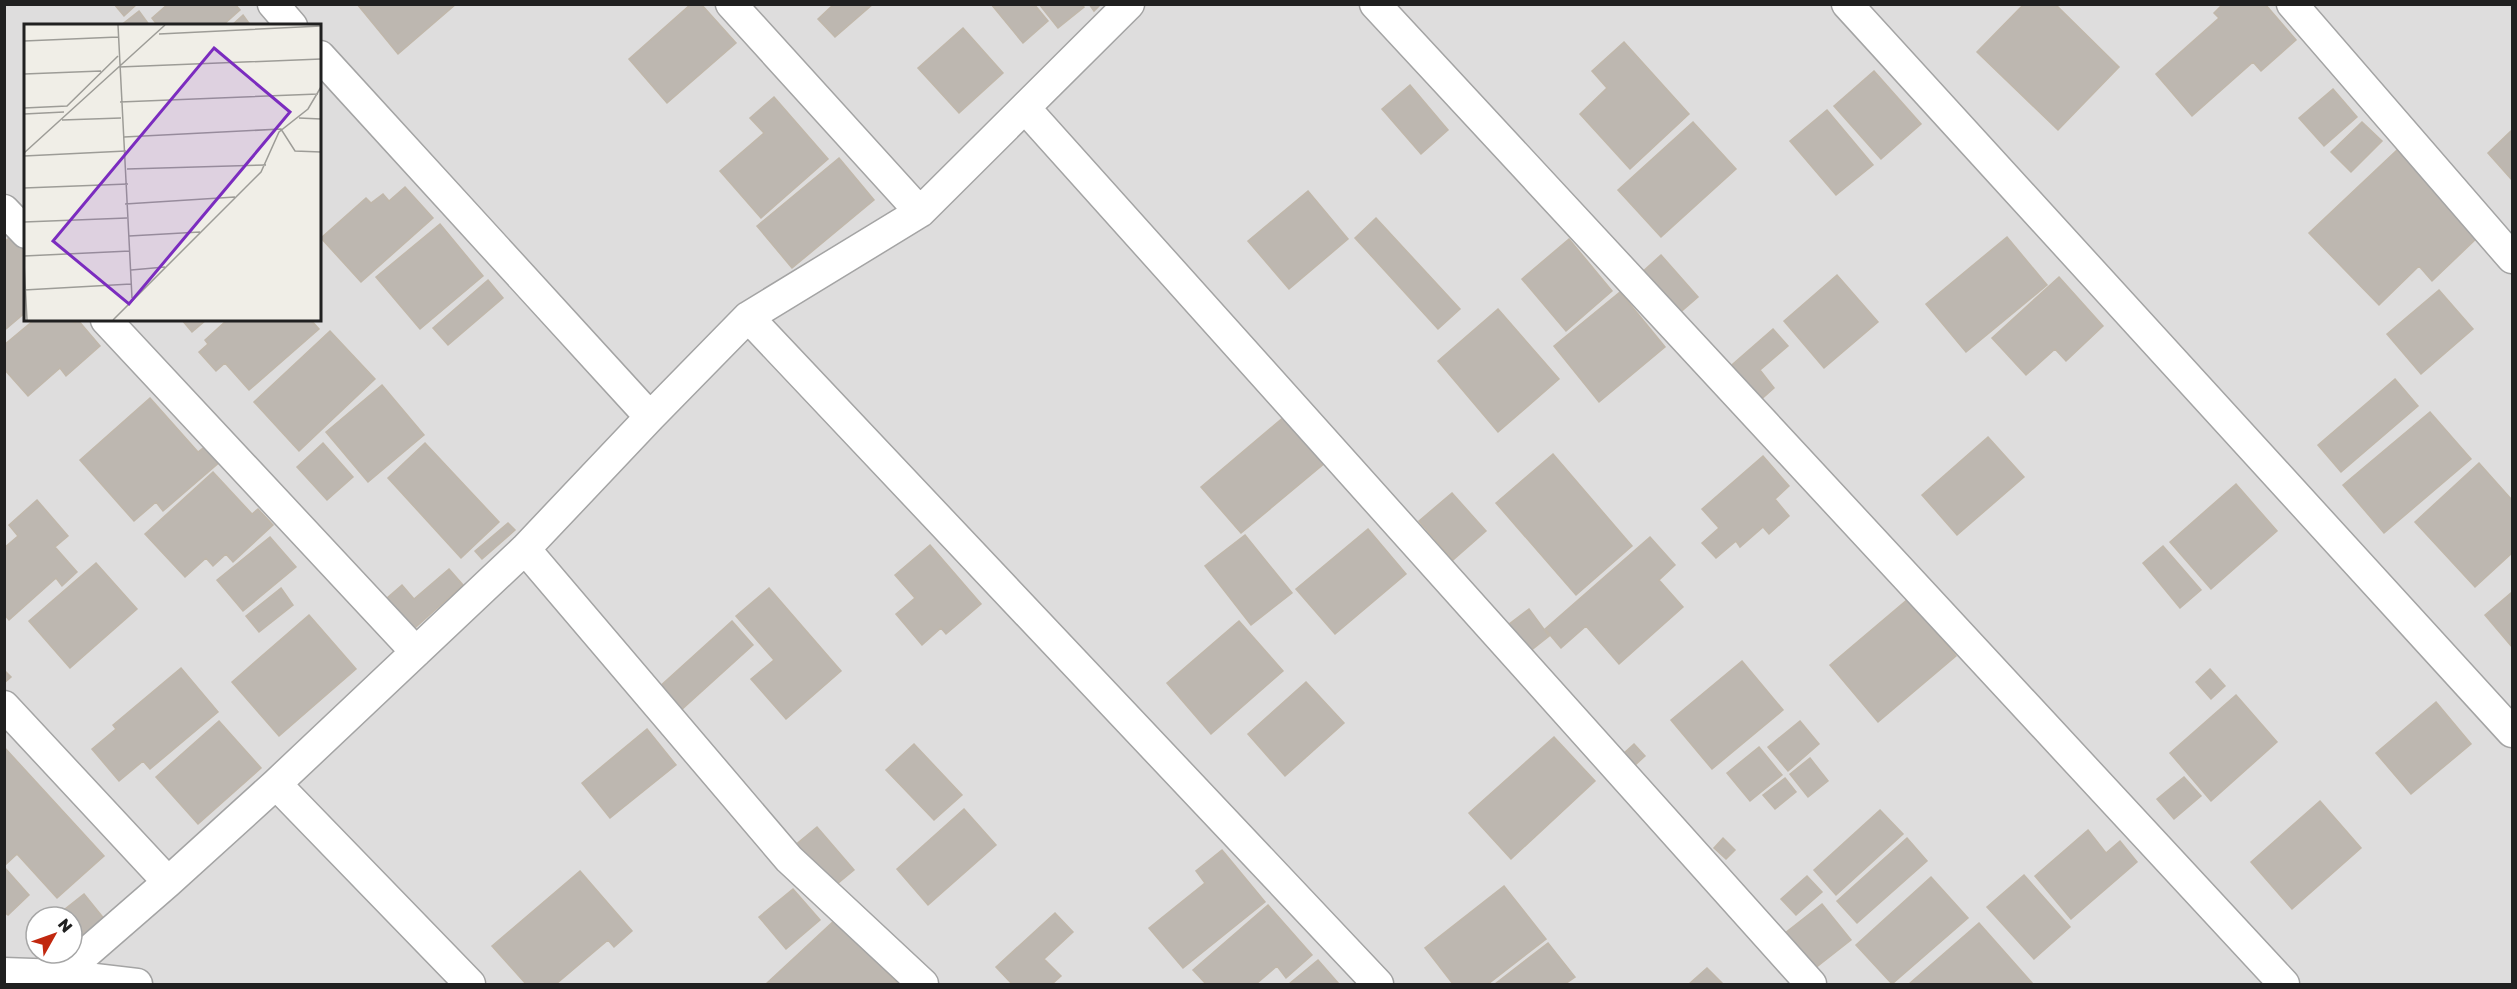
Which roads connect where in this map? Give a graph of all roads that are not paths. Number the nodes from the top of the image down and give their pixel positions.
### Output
1 (273, 4) edge
2 (731, 4) edge
3 (1129, 4) edge
4 (1375, 4) edge
5 (1847, 4) edge
6 (2292, 4) edge
7 (290, 24) edge
8 (321, 57) edge
9 (1024, 108) junction
10 (4, 210) edge
11 (920, 212) junction
12 (24, 231) edge
13 (2512, 258) edge
14 (748, 317) junction
15 (107, 321) edge
16 (650, 417) junction
17 (525, 549) junction
18 (416, 652) junction
19 (4, 706) edge
20 (2512, 732) edge
21 (276, 784) junction
22 (168, 882) junction
23 (4, 973) edge
24 (61, 975) junction
25 (137, 984) edge
26 (470, 984) edge
27 (923, 984) edge
28 (1378, 984) edge
29 (1811, 984) edge
30 (2283, 984) edge

1 - 7 street
2 - 11 street
3 - 9 street
4 - 30 street
5 - 20 street
6 - 13 street
8 - 16 street
9 - 11 street
9 - 29 street
10 - 12 street
11 - 14 street
14 - 16 street
14 - 28 street
15 - 18 street
16 - 17 street
17 - 18 street
17 - 27 street
18 - 21 street
19 - 22 street
21 - 22 street
21 - 26 street
22 - 24 street
23 - 24 street
24 - 25 street

